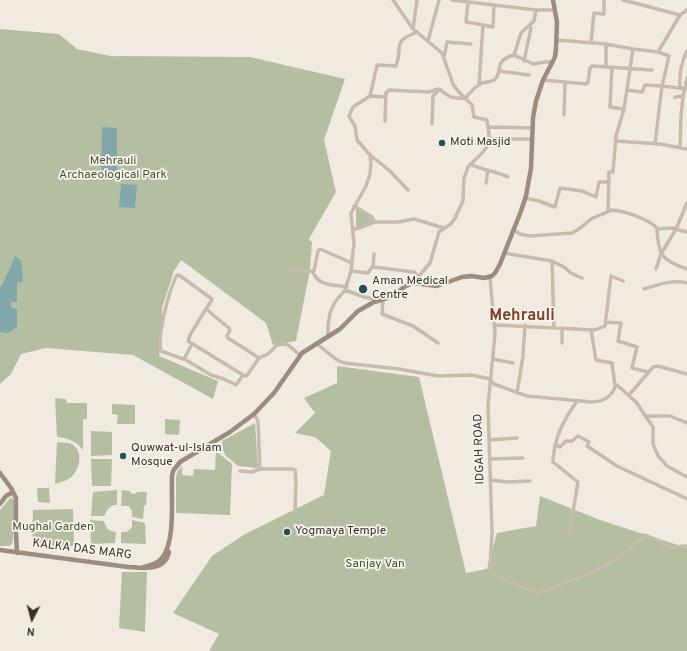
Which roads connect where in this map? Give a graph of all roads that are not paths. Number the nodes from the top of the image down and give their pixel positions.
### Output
1 (393, 0) edge
2 (417, 0) edge
3 (440, 0) edge
4 (452, 0) edge
5 (553, 0) edge
6 (604, 0) edge
7 (623, 0) edge
8 (468, 2) junction
9 (644, 2) edge
10 (494, 5) junction
11 (536, 10) junction
12 (555, 10) junction
13 (687, 10) edge
14 (680, 15) junction
15 (483, 25) junction
16 (531, 28) dead end
17 (415, 31) junction
18 (557, 40) junction
19 (428, 41) junction
20 (592, 43) junction
21 (471, 44) dead end
22 (606, 44) junction
23 (633, 48) junction
24 (658, 52) junction
25 (687, 53) edge
26 (514, 55) junction
27 (444, 58) junction
28 (524, 60) junction
29 (553, 62) junction
30 (606, 67) junction
31 (612, 67) junction
32 (630, 68) junction
33 (652, 70) dead end
34 (499, 71) junction
35 (529, 75) dead end
36 (687, 78) edge
37 (543, 80) junction
38 (565, 82) junction
39 (479, 85) junction
40 (662, 86) junction
41 (684, 88) edge
42 (440, 89) junction
43 (627, 90) junction
44 (370, 96) junction
45 (675, 96) dead end
46 (683, 96) junction
47 (386, 97) junction
48 (466, 98) junction
49 (624, 109) junction
50 (564, 115) dead end
51 (385, 121) dead end
52 (432, 124) dead end
53 (489, 127) junction
54 (533, 128) junction
55 (491, 139) junction
56 (532, 139) junction
57 (616, 140) junction
58 (655, 144) junction
59 (680, 148) junction
60 (687, 149) edge
61 (370, 155) junction
62 (470, 164) junction
63 (488, 170) junction
64 (508, 177) dead end
65 (609, 182) junction
66 (486, 183) dead end
67 (408, 190) dead end
68 (525, 198) junction
69 (687, 203) edge
70 (354, 206) junction
71 (608, 211) junction
72 (375, 222) junction
73 (444, 228) junction
74 (657, 228) junction
75 (676, 229) junction
76 (353, 230) junction
77 (514, 230) junction
78 (687, 232) edge
79 (504, 253) junction
80 (374, 254) dead end
81 (661, 254) junction
82 (552, 261) junction
83 (352, 263) junction
84 (373, 267) junction
85 (656, 269) dead end
86 (687, 270) edge
87 (286, 271) dead end
88 (313, 272) junction
89 (351, 272) junction
90 (418, 276) junction
91 (490, 277) junction
92 (582, 278) dead end
93 (623, 281) dead end
94 (413, 283) junction
95 (687, 283) edge
96 (346, 288) junction
97 (644, 289) dead end
98 (382, 299) junction
99 (206, 310) junction
100 (605, 322) junction
101 (495, 325) junction
102 (525, 325) junction
103 (554, 328) junction
104 (562, 328) junction
105 (590, 330) junction
106 (328, 336) junction
107 (316, 343) junction
108 (438, 343) dead end
109 (192, 344) junction
110 (562, 344) dead end
111 (302, 353) junction
112 (259, 358) junction
113 (184, 359) junction
114 (493, 359) junction
115 (513, 363) dead end
116 (648, 372) junction
117 (687, 374) edge
118 (243, 375) junction
119 (491, 380) junction
120 (615, 386) junction
121 (517, 393) junction
122 (629, 395) junction
123 (577, 401) junction
124 (254, 414) junction
125 (645, 416) junction
126 (687, 423) edge
127 (517, 438) dead end
128 (490, 440) junction
129 (555, 444) junction
130 (523, 458) dead end
131 (491, 459) junction
132 (260, 469) junction
133 (240, 471) dead end
134 (0, 473) edge
135 (687, 477) edge
136 (491, 480) junction
137 (530, 481) dead end
138 (13, 492) junction
139 (687, 499) edge
140 (0, 504) edge
141 (295, 511) dead end
142 (569, 534) dead end
143 (687, 546) edge
144 (0, 550) edge
145 (17, 553) junction

1 - 17 street
2 - 17 street
3 - 19 street
4 - 8 street
5 - 12 street
6 - 20 street
7 - 9 street
8 - 10 street
8 - 15 street
9 - 14 street
10 - 11 street
10 - 15 street
11 - 12 street
11 - 26 street
12 - 18 street
13 - 14 street
14 - 24 street
15 - 39 street
16 - 28 street
17 - 19 street
17 - 44 street
18 - 20 street
18 - 29 street
19 - 27 street
20 - 22 street
21 - 27 street
22 - 23 street
22 - 30 street
23 - 24 street
23 - 32 street
24 - 40 street
25 - 41 street
26 - 28 street
26 - 34 street
27 - 48 street
28 - 29 street
29 - 37 street
30 - 31 street
30 - 38 street
31 - 32 street
31 - 49 street
32 - 33 street
32 - 43 street
34 - 35 street
34 - 39 street
36 - 41 street
37 - 38 street
37 - 54 street
38 - 50 street
39 - 48 street
40 - 41 street
40 - 43 street
40 - 58 street
41 - 46 street
42 - 47 street
42 - 48 street
42 - 52 street
43 - 49 street
44 - 47 street
44 - 61 street
45 - 46 street
46 - 59 street
47 - 51 street
48 - 53 street
49 - 57 street
53 - 54 street
53 - 55 street
54 - 56 street
55 - 56 street
55 - 62 street
56 - 68 street
57 - 58 street
57 - 65 street
58 - 59 street
59 - 60 street
61 - 67 street
61 - 70 street
62 - 63 street
62 - 73 street
63 - 64 street
63 - 66 street
65 - 68 street
65 - 71 street
68 - 77 street
69 - 75 street
70 - 72 street
70 - 76 street
71 - 74 street
71 - 77 street
72 - 73 street
72 - 76 street
73 - 90 street
74 - 75 street
74 - 81 street
75 - 78 street
75 - 81 street
76 - 83 street
77 - 79 street
79 - 82 street
79 - 91 street
80 - 84 street
81 - 85 street
81 - 86 street
82 - 92 street
82 - 103 street
83 - 88 street
83 - 89 street
84 - 89 street
84 - 90 street
87 - 88 street
88 - 96 street
89 - 96 street
90 - 94 street
91 - 94 street
91 - 101 street, IDGAH ROAD
93 - 100 street
94 - 98 street
95 - 97 street
96 - 98 street
96 - 106 street
98 - 106 street
98 - 108 street
99 - 109 street
99 - 112 street
99 - 113 street
100 - 105 street
100 - 116 street
101 - 102 street
101 - 114 street, IDGAH ROAD
102 - 103 street
102 - 121 street
103 - 104 street
104 - 105 street
104 - 110 street
105 - 120 street
106 - 107 street
107 - 111 street
107 - 119 street
109 - 113 street
109 - 118 street
111 - 112 street
111 - 124 street, KALKA DAS MARG
112 - 118 street
113 - 118 street
114 - 115 street
114 - 119 street, IDGAH ROAD
116 - 117 street
116 - 122 street
119 - 121 street
119 - 128 street, IDGAH ROAD
120 - 122 street
120 - 123 street
121 - 123 street
122 - 125 street
123 - 129 street
124 - 132 street
124 - 145 street, KALKA DAS MARG
125 - 126 street
125 - 135 street
127 - 128 street
128 - 131 street, IDGAH ROAD
129 - 139 street
129 - 142 street
130 - 131 street
131 - 136 street, IDGAH ROAD
132 - 133 street
132 - 141 street
134 - 138 street
136 - 137 street
136 - 143 street, IDGAH ROAD
138 - 140 street
138 - 145 street
144 - 145 street, KALKA DAS MARG

